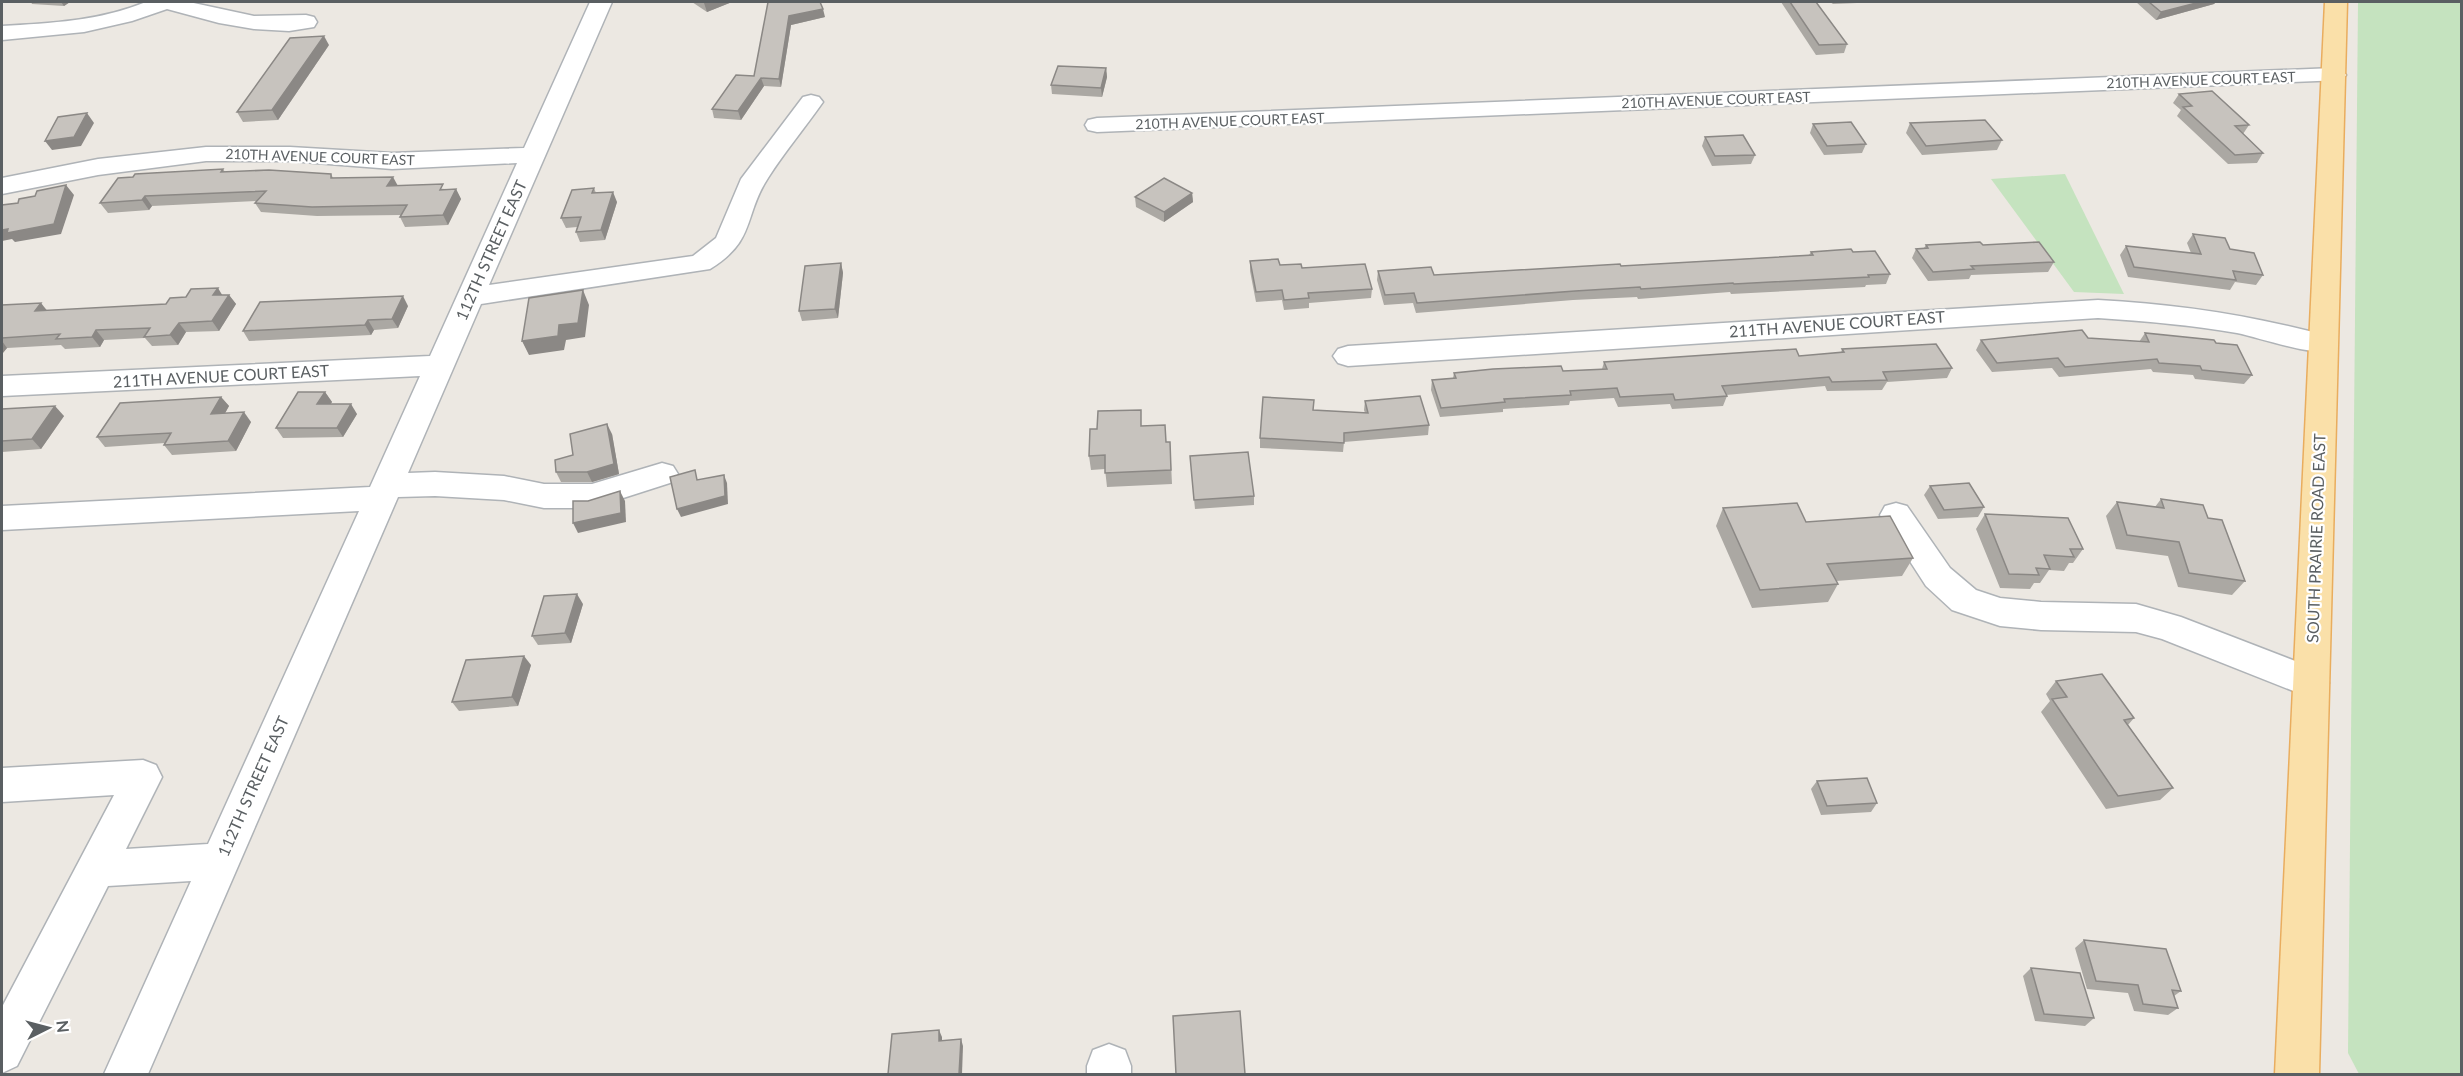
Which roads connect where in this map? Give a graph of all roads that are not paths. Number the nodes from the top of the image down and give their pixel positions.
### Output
1 (166, 2) edge
2 (601, 2) edge
3 (2336, 2) edge
4 (306, 22) dead end
5 (2, 33) edge
6 (2334, 75) junction
7 (811, 102) dead end
8 (1097, 125) dead end
9 (533, 155) junction
10 (2, 186) edge
11 (470, 297) junction
12 (2322, 344) junction
13 (1348, 356) dead end
14 (440, 365) junction
15 (2, 386) edge
16 (662, 474) dead end
17 (384, 492) junction
18 (1896, 516) dead end
19 (2, 518) edge
20 (2311, 683) junction
21 (2, 785) edge
22 (220, 861) junction
23 (95, 869) junction
24 (2, 1051) edge
25 (2301, 1069) edge
26 (126, 1074) edge

1 - 4 street
1 - 5 street
2 - 9 street, 112TH STREET EAST
3 - 6 main road, SOUTH PRAIRIE ROAD EAST
6 - 8 street, 210TH AVENUE COURT EAST
6 - 12 main road, SOUTH PRAIRIE ROAD EAST
7 - 11 street
9 - 10 street, 210TH AVENUE COURT EAST
9 - 11 street, 112TH STREET EAST
11 - 14 street, 112TH STREET EAST
12 - 13 street, 211TH AVENUE COURT EAST
12 - 20 main road, SOUTH PRAIRIE ROAD EAST
14 - 15 street, 211TH AVENUE COURT EAST
14 - 17 street, 112TH STREET EAST
16 - 17 street
17 - 19 street
17 - 22 street, 112TH STREET EAST
18 - 20 street
20 - 25 main road, SOUTH PRAIRIE ROAD EAST
21 - 23 street
22 - 23 street
22 - 26 street, 112TH STREET EAST
23 - 24 street

